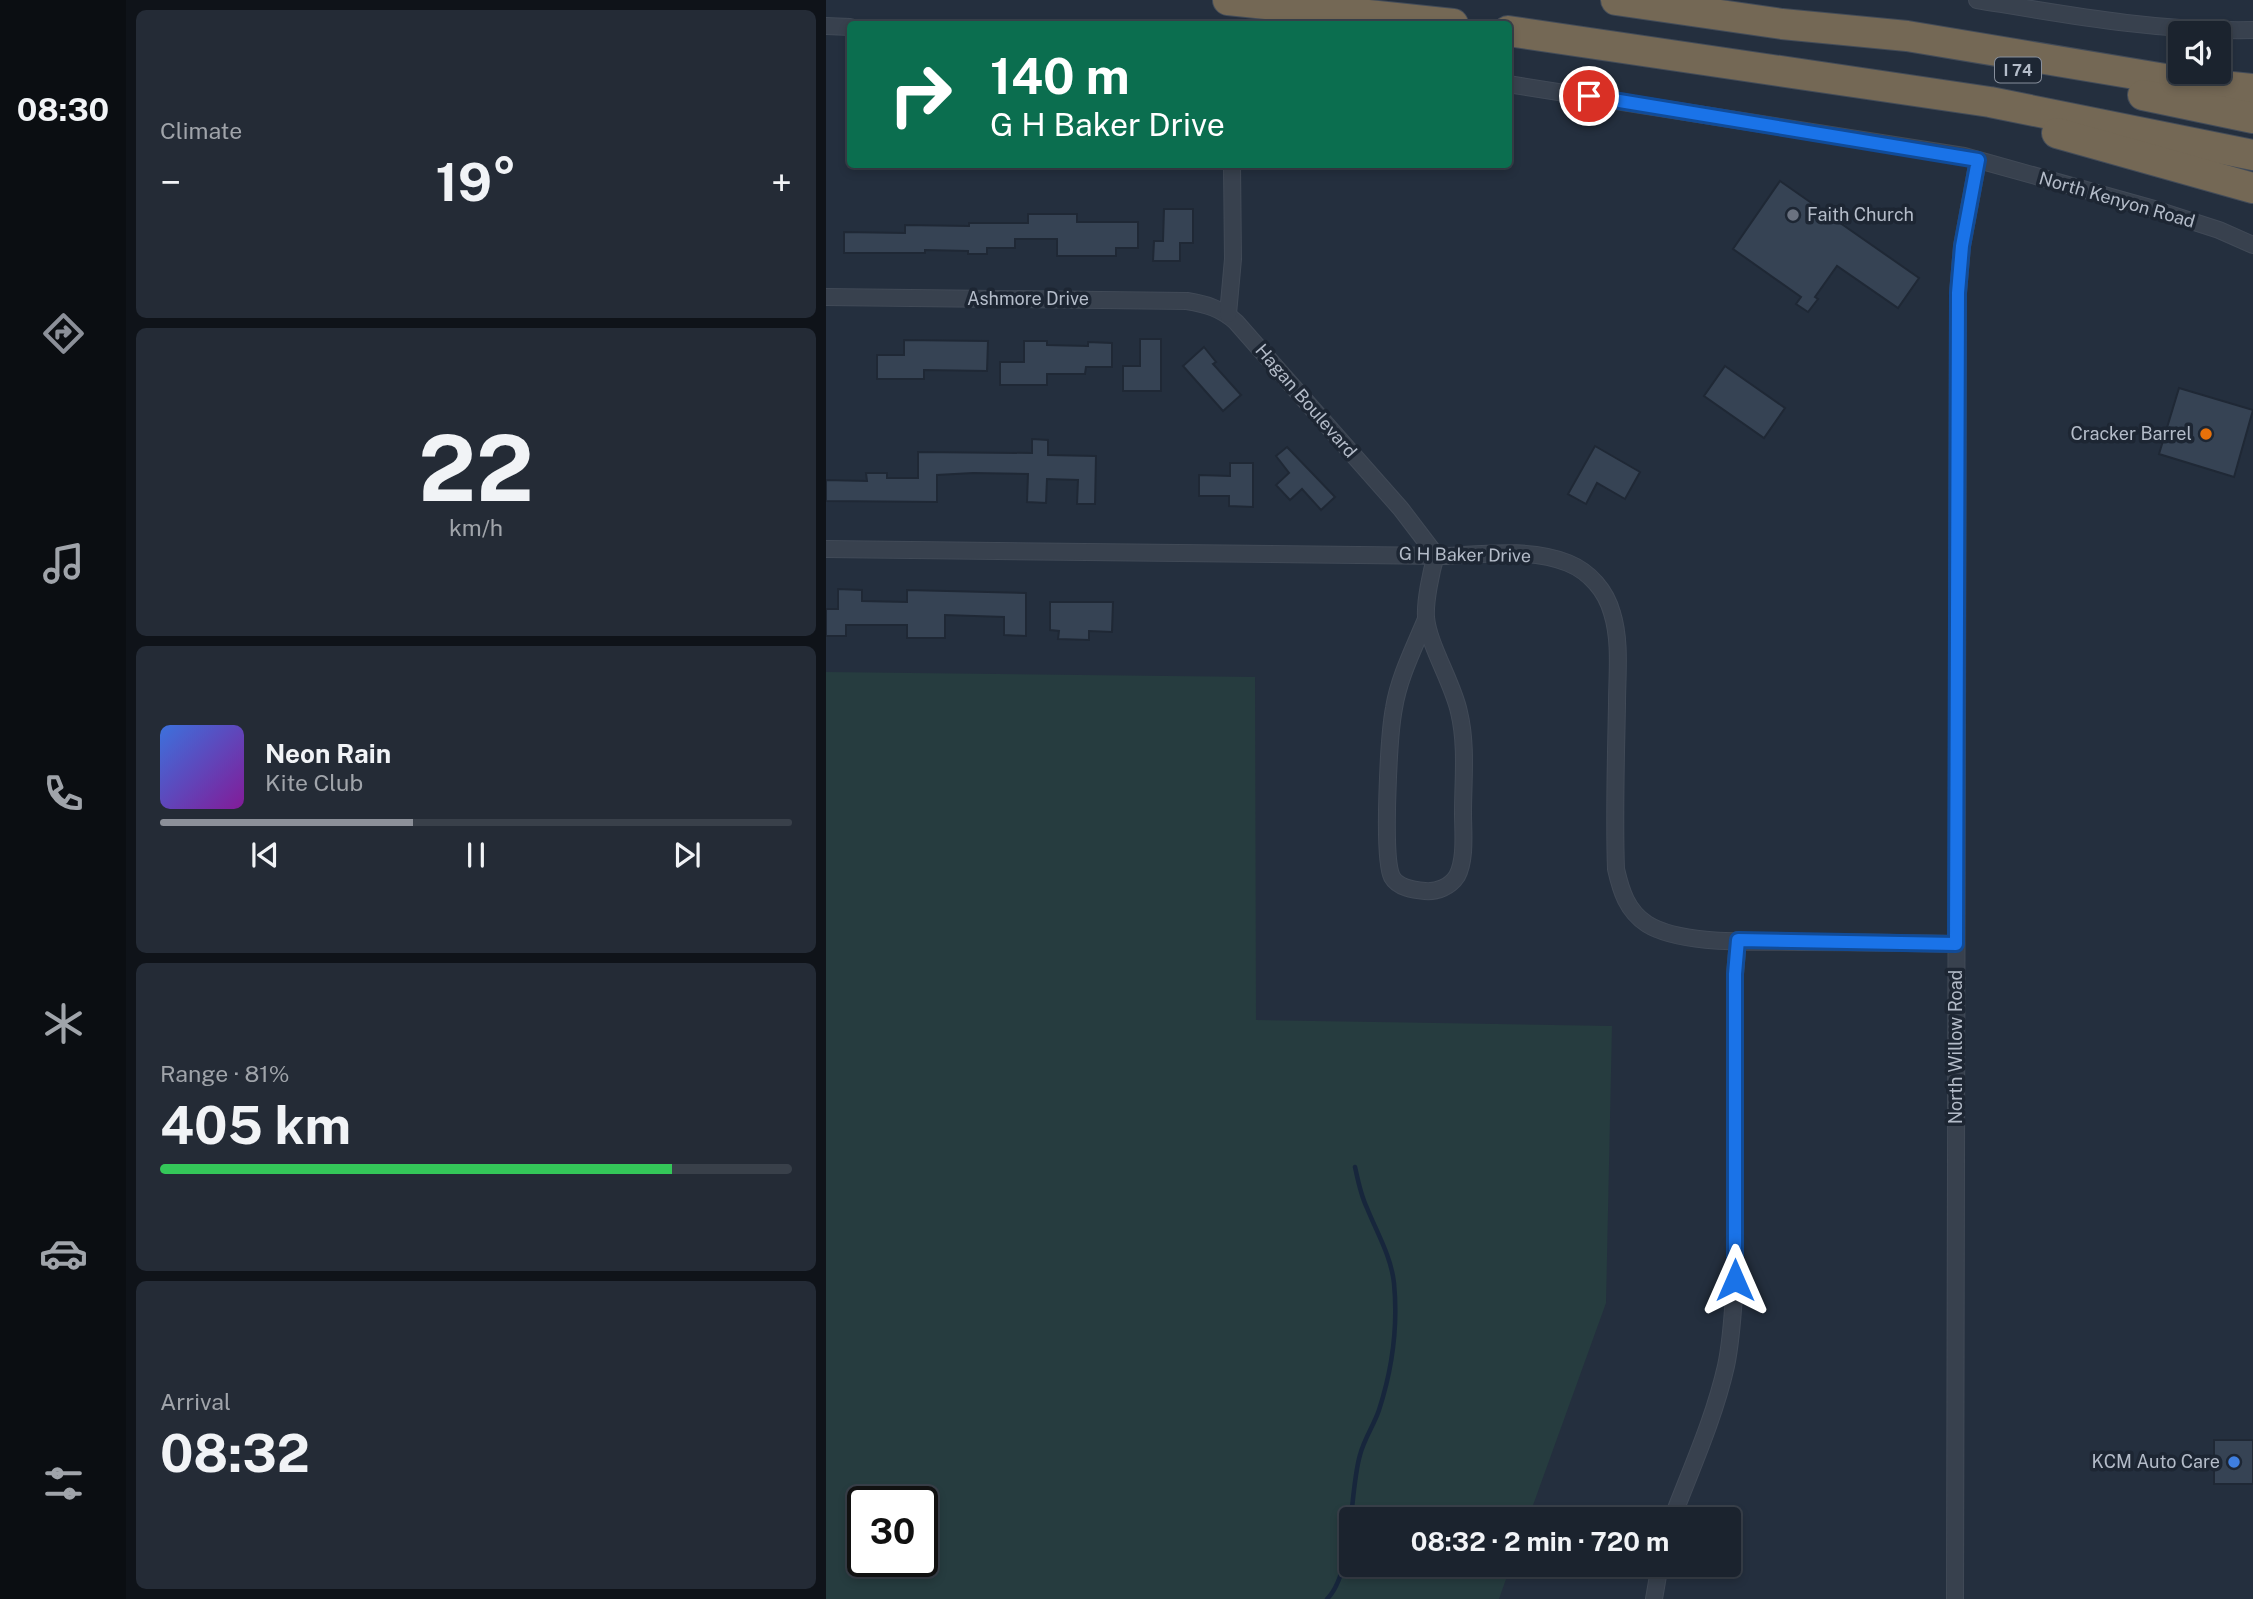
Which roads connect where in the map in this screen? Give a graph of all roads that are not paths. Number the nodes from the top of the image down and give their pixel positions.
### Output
1 (1228, 0) edge
2 (1616, 0) edge
3 (1977, 0) edge
4 (1425, 21) edge
5 (1782, 24) junction
6 (826, 26) edge
7 (847, 27) edge
8 (2253, 30) edge
9 (1512, 32) edge
10 (1512, 85) edge
11 (2253, 89) edge
12 (1919, 93) junction
13 (2253, 118) edge
14 (2253, 155) edge
15 (1978, 160) junction
16 (1232, 168) edge
17 (2253, 188) edge
18 (2253, 245) edge
19 (826, 298) edge
20 (1228, 314) junction
21 (826, 549) edge
22 (1436, 555) junction
23 (1426, 619) junction
24 (1738, 940) junction
25 (1956, 944) junction
26 (1677, 1507) edge
27 (1658, 1577) edge
28 (1654, 1599) edge
29 (1955, 1599) edge

1 - 4 highway
2 - 5 highway, I 74
3 - 8 street
5 - 11 highway
5 - 13 highway, I 74
6 - 7 street
9 - 12 highway, I 74
10 - 15 street, North Kenyon Road
12 - 14 highway, I 74
12 - 17 highway
15 - 18 street, North Kenyon Road
15 - 25 street, North Willow Road
16 - 20 street
19 - 20 street, Ashmore Drive
20 - 22 street, Hagan Boulevard
21 - 22 street, G H Baker Drive
22 - 23 street
22 - 24 street, G H Baker Drive
23 - 23 street
24 - 25 street, G H Baker Drive
24 - 26 street
25 - 29 street, North Willow Road
27 - 28 street

